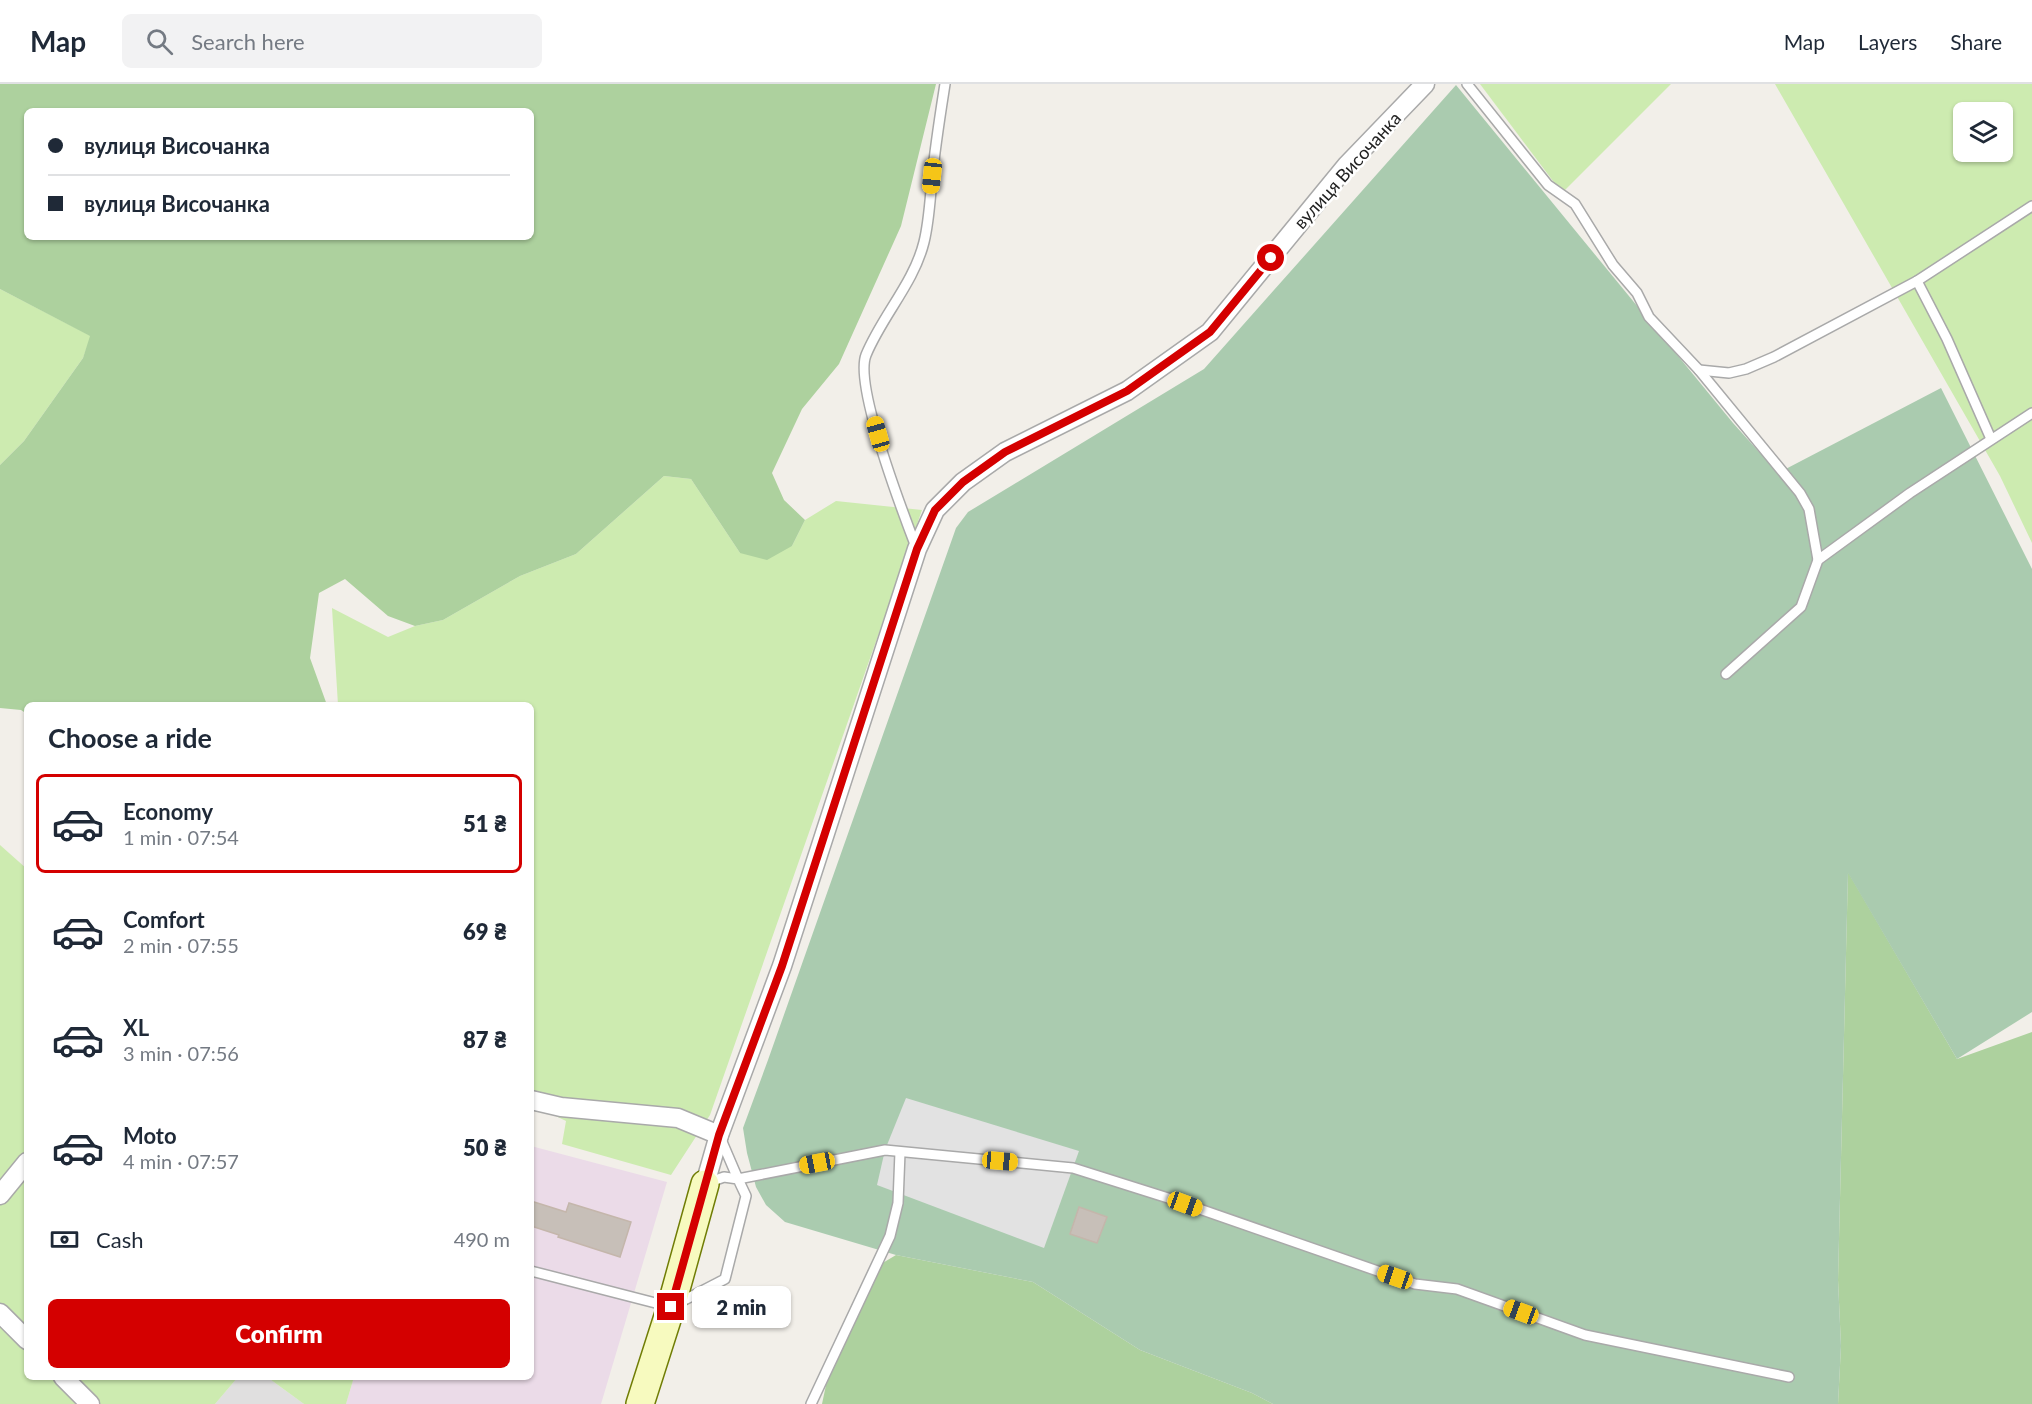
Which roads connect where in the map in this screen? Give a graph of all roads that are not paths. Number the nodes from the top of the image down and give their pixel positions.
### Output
1 (945, 84) edge
2 (1425, 84) edge
3 (1467, 84) edge
4 (2032, 206) edge
5 (1917, 281) junction
6 (1699, 370) junction
7 (2032, 413) edge
8 (1991, 439) junction
9 (917, 549) junction
10 (1818, 560) junction
11 (1726, 674) dead end
12 (534, 1101) edge
13 (719, 1135) junction
14 (900, 1152) junction
15 (24, 1166) edge
16 (738, 1179) junction
17 (705, 1184) junction
18 (0, 1195) edge
19 (534, 1272) edge
20 (671, 1307) junction
21 (0, 1313) edge
22 (24, 1337) edge
23 (1788, 1377) dead end
24 (66, 1380) edge
25 (90, 1404) edge
26 (640, 1404) edge
27 (811, 1404) edge

1 - 9 lane
2 - 9 street, вулиця Височанка
3 - 6 lane
4 - 5 lane
5 - 6 lane
5 - 8 lane
6 - 10 lane
7 - 8 lane
8 - 10 lane
9 - 13 street, вулиця Височанка
10 - 11 lane
12 - 13 street
13 - 16 lane
13 - 17 street, вулиця Височанка
14 - 16 lane
14 - 23 lane
14 - 27 lane
15 - 18 street
16 - 17 lane
16 - 20 lane
17 - 20 street, вулиця Височанка
19 - 20 lane
20 - 26 street, вулиця Височанка
21 - 22 street
24 - 25 street

